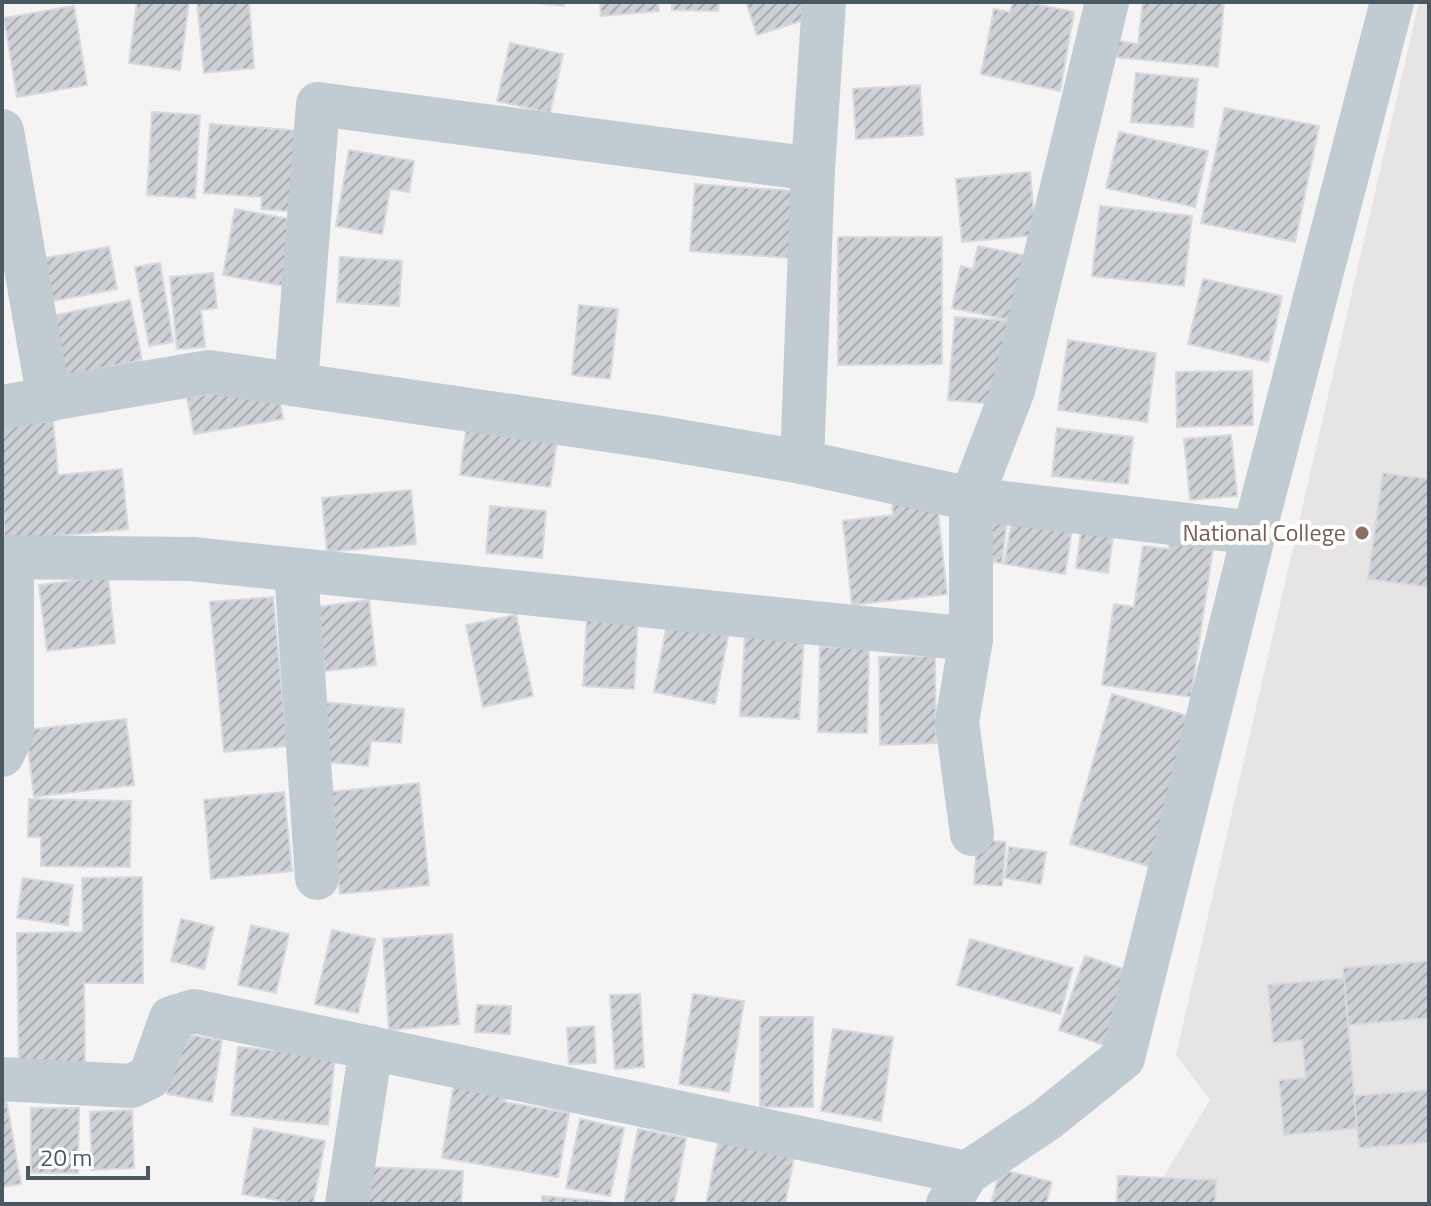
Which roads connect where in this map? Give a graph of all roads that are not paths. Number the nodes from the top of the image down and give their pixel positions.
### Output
1 (824, 2) edge
2 (1107, 2) edge
3 (1392, 2) edge
4 (2, 131) edge
5 (813, 169) junction
6 (296, 384) junction
7 (49, 400) junction
8 (2, 407) edge
9 (802, 462) junction
10 (971, 499) junction
11 (1254, 533) junction
12 (7, 557) edge
13 (296, 570) junction
14 (971, 639) junction
15 (2, 755) edge
16 (972, 834) dead end
17 (317, 878) dead end
18 (371, 1048) junction
19 (2, 1079) edge
20 (958, 1188) edge
21 (347, 1204) edge

1 - 5 street
2 - 10 street
3 - 11 street
4 - 7 street
5 - 6 street
5 - 9 street
6 - 7 street
6 - 9 street
7 - 8 street
9 - 10 street
10 - 11 street
10 - 14 street
11 - 20 street
12 - 13 street
12 - 15 street
13 - 14 street
13 - 17 street
14 - 16 street
18 - 19 street
18 - 20 street
18 - 21 street

